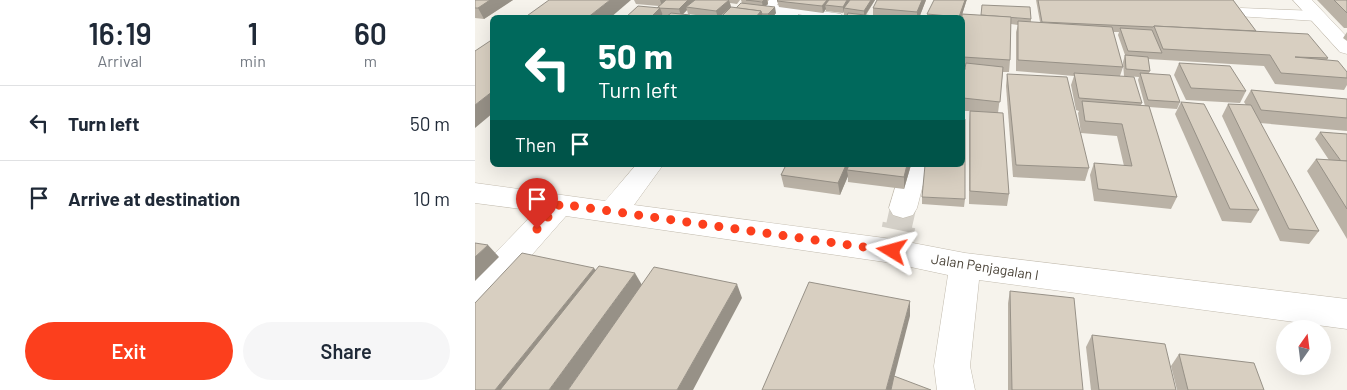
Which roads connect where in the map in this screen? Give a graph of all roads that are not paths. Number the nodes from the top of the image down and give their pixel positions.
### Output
1 (772, 0) edge
2 (1302, 0) edge
3 (1241, 13) edge
4 (813, 15) edge
5 (1317, 16) junction
6 (1347, 48) edge
7 (647, 167) edge
8 (914, 167) edge
9 (475, 193) edge
10 (560, 204) junction
11 (613, 212) junction
12 (898, 230) junction
13 (965, 266) junction
14 (475, 296) edge
15 (1347, 314) edge
16 (956, 390) edge

1 - 4 street
2 - 5 street
3 - 5 lane
5 - 6 street
7 - 11 street
8 - 12 street
9 - 10 street, Jalan Penjagalan I
10 - 11 street, Jalan Penjagalan I
10 - 14 street
11 - 12 street, Jalan Penjagalan I
12 - 13 street, Jalan Penjagalan I
13 - 15 street, Jalan Penjagalan I
13 - 16 street

